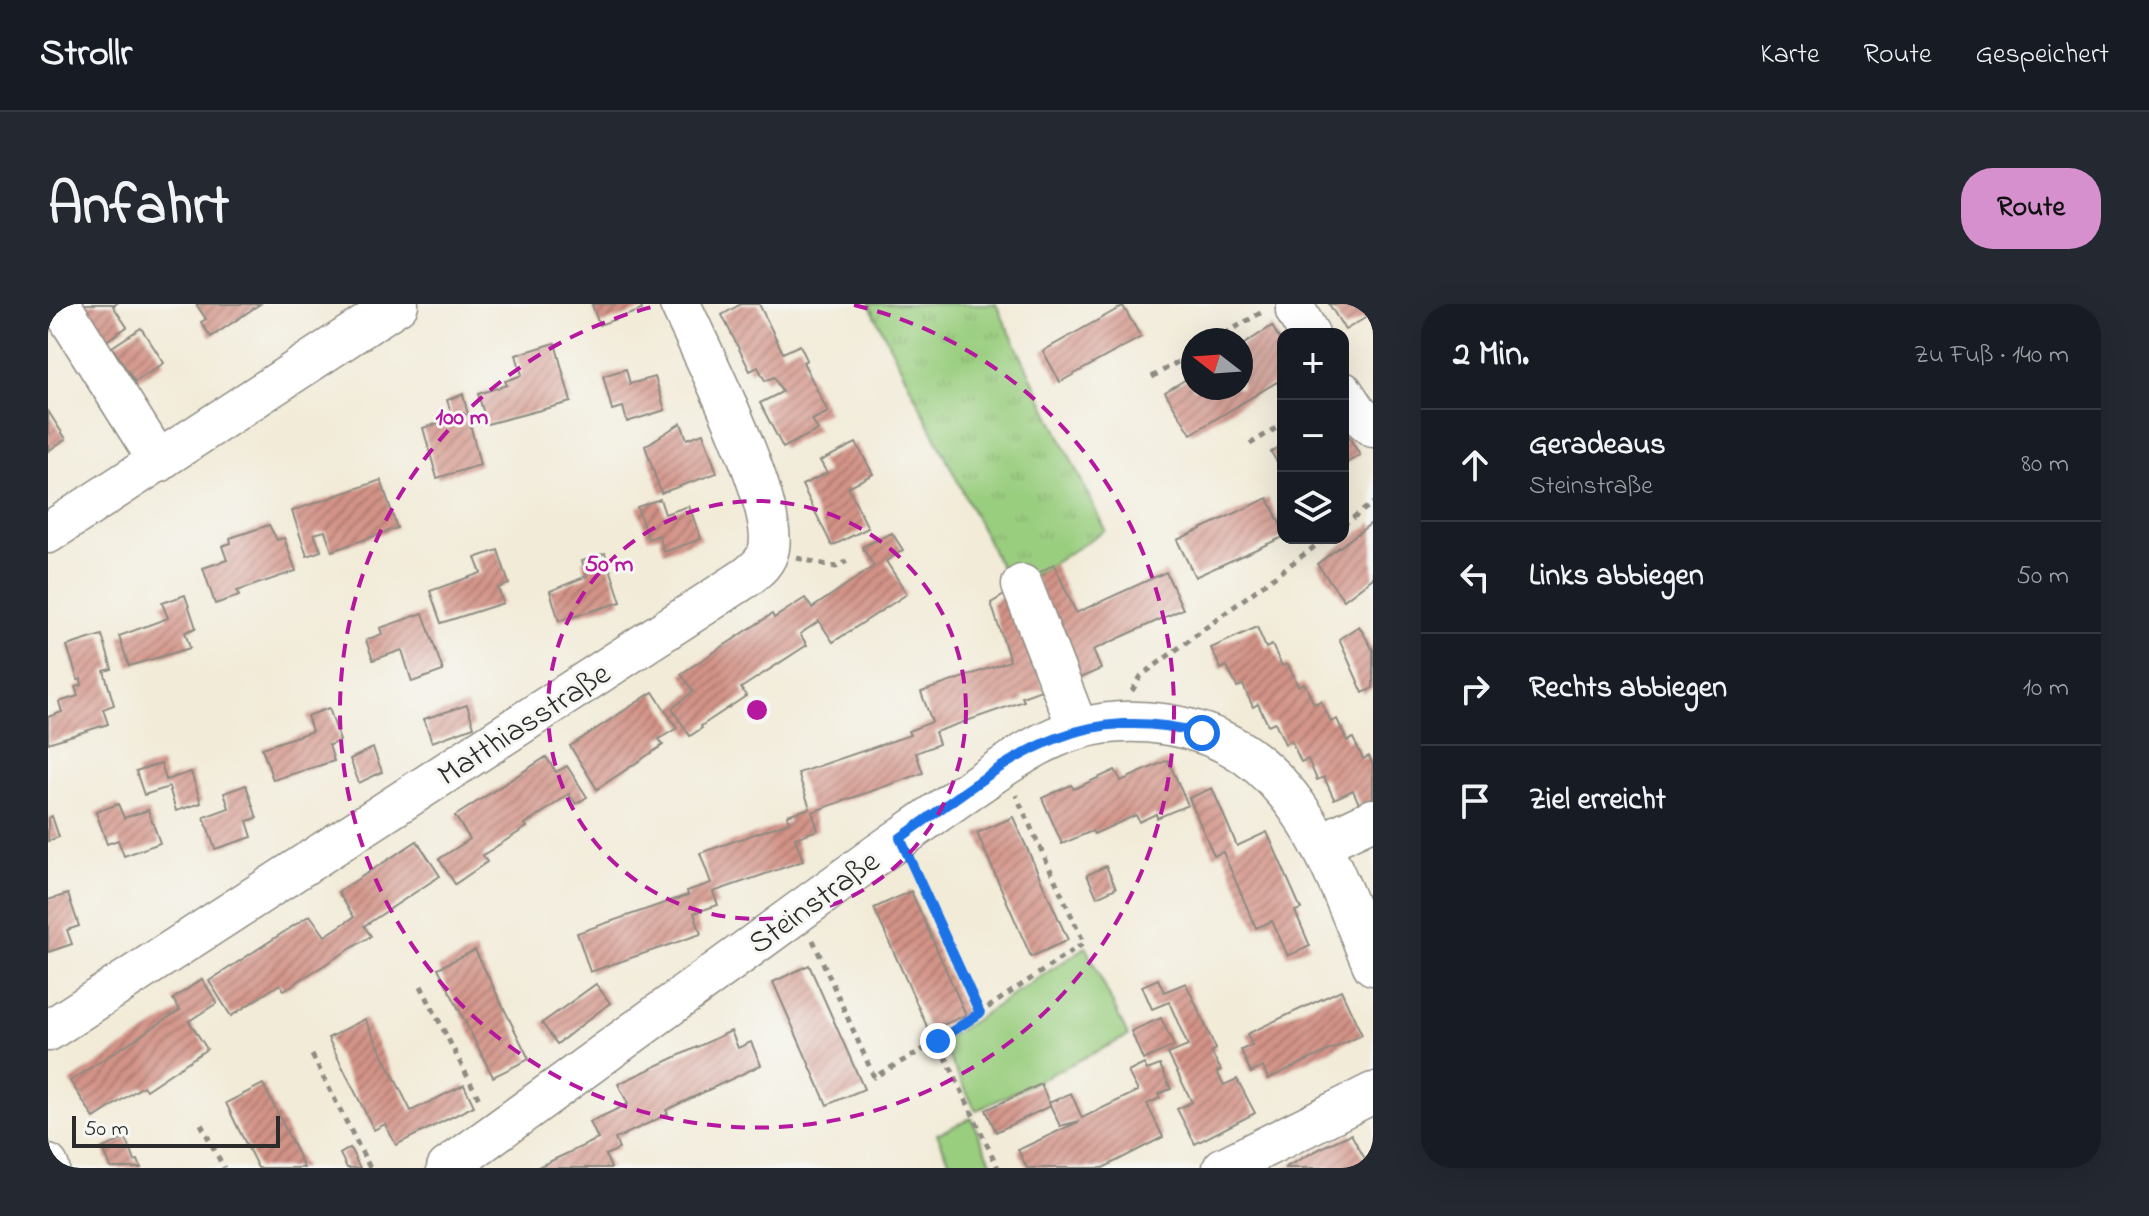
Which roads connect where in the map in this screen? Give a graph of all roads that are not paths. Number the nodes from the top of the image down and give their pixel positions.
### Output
1 (60, 304) edge
2 (398, 304) edge
3 (680, 304) edge
4 (1348, 400) edge
5 (1373, 427) edge
6 (159, 462) junction
7 (48, 533) edge
8 (1022, 585) dead end
9 (1095, 726) junction
10 (1373, 819) edge
11 (1320, 844) junction
12 (1373, 965) edge
13 (48, 1031) edge
14 (1373, 1093) edge
15 (447, 1168) edge
16 (1223, 1168) edge

1 - 6 street
2 - 6 street
3 - 13 street, Matthiasstraße
4 - 5 street
6 - 7 street
8 - 9 street
9 - 11 street, Steinstraße
9 - 15 street, Steinstraße
10 - 11 street
11 - 12 street, Steinstraße
14 - 16 street

